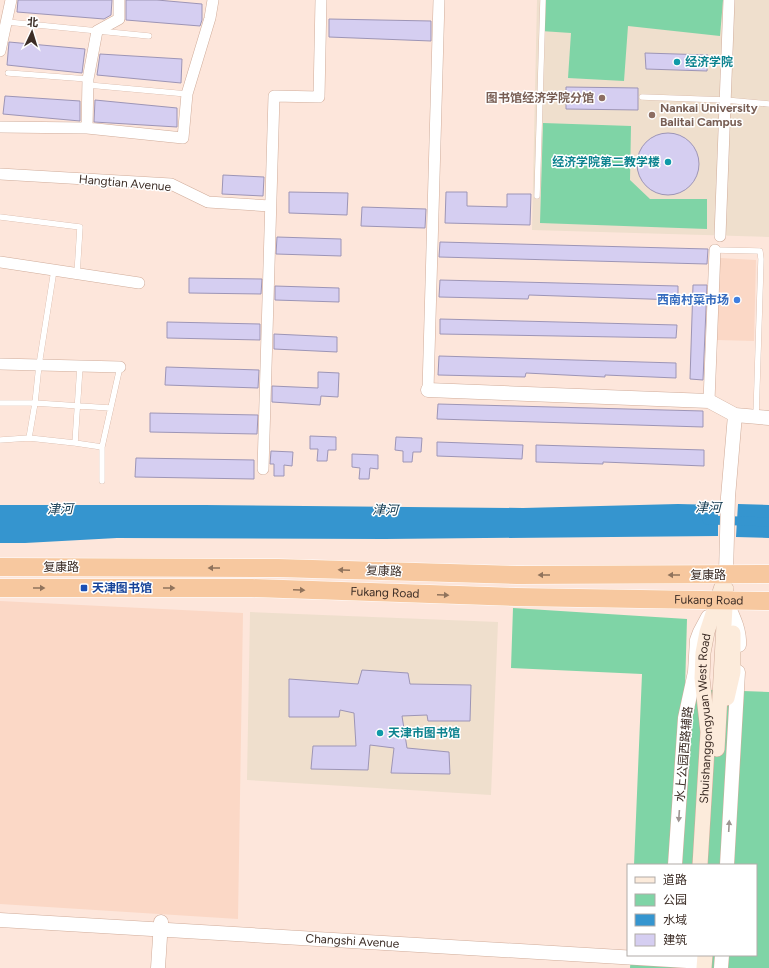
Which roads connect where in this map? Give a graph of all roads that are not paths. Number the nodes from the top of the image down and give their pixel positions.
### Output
1 (11, 0) edge
2 (119, 0) edge
3 (213, 0) edge
4 (322, 0) edge
5 (439, 0) edge
6 (543, 0) edge
7 (729, 0) edge
8 (7, 22) junction
9 (97, 31) junction
10 (149, 36) dead end
11 (0, 51) edge
12 (8, 73) dead end
13 (88, 82) junction
14 (187, 94) junction
15 (642, 97) dead end
16 (725, 100) junction
17 (769, 104) edge
18 (0, 126) edge
19 (87, 128) junction
20 (0, 174) edge
21 (536, 196) dead end
22 (270, 206) junction
23 (0, 217) edge
24 (720, 236) dead end
25 (715, 250) joint
26 (0, 262) edge
27 (54, 270) junction
28 (77, 274) junction
29 (139, 283) dead end
30 (0, 364) edge
31 (39, 365) junction
32 (80, 366) junction
33 (120, 367) joint
34 (428, 390) joint
35 (709, 401) junction
36 (0, 403) edge
37 (35, 403) junction
38 (77, 405) junction
39 (110, 408) junction
40 (735, 414) junction
41 (763, 417) edge
42 (29, 438) junction
43 (0, 440) edge
44 (75, 442) junction
45 (102, 447) junction
46 (262, 469) dead end
47 (102, 482) dead end
48 (0, 567) edge
49 (726, 574) junction
50 (769, 574) edge
51 (0, 588) edge
52 (721, 601) junction
53 (769, 601) edge
54 (713, 732) junction
55 (675, 864) edge
56 (700, 864) edge
57 (710, 864) edge
58 (727, 864) edge
59 (0, 913) edge
60 (0, 920) edge
61 (165, 926) junction
62 (627, 952) edge
63 (722, 956) edge
64 (671, 960) edge
65 (700, 960) edge
66 (158, 968) edge
67 (167, 968) edge
68 (721, 968) edge

1 - 8 street
2 - 9 street
3 - 14 street
4 - 22 street
5 - 34 street
6 - 21 lane
7 - 16 street
8 - 9 lane
8 - 11 street
9 - 10 lane
9 - 13 street
12 - 13 lane
13 - 14 lane
13 - 19 street
14 - 19 street
15 - 16 lane
16 - 17 lane
16 - 24 street
18 - 19 street
20 - 22 street, Hangtian Avenue
22 - 46 street
23 - 28 lane
25 - 35 street
25 - 41 lane
26 - 27 street
27 - 28 street
27 - 31 lane
28 - 29 street
30 - 31 street
31 - 32 street
31 - 37 lane
32 - 33 street
32 - 38 lane
33 - 39 lane
34 - 35 street
35 - 40 street
36 - 37 lane
37 - 38 lane
37 - 42 lane
38 - 39 lane
38 - 44 lane
39 - 45 lane
40 - 41 street
40 - 49 street
42 - 43 lane
42 - 44 lane
44 - 45 lane
45 - 47 lane
49 -> 48 highway, 复康路
49 - 50 highway, 复康路
49 - 52 main road
51 -> 52 highway, Fukang Road
52 - 53 highway, Fukang Road
52 - 54 main road, Shuishanggongyuan West Road
52 - 54 main road
52 -> 55 street, 水上公园西路辅路
58 -> 52 street
54 - 56 main road, Shuishanggongyuan West Road
54 - 57 main road, Shuishanggongyuan West Road
59 - 61 street, Changshi Avenue
60 - 61 street, Changshi Avenue
61 - 62 street, Changshi Avenue
61 - 64 street, Changshi Avenue
61 - 66 street
61 - 67 street
63 - 68 street
64 - 65 street, Changshi Avenue

